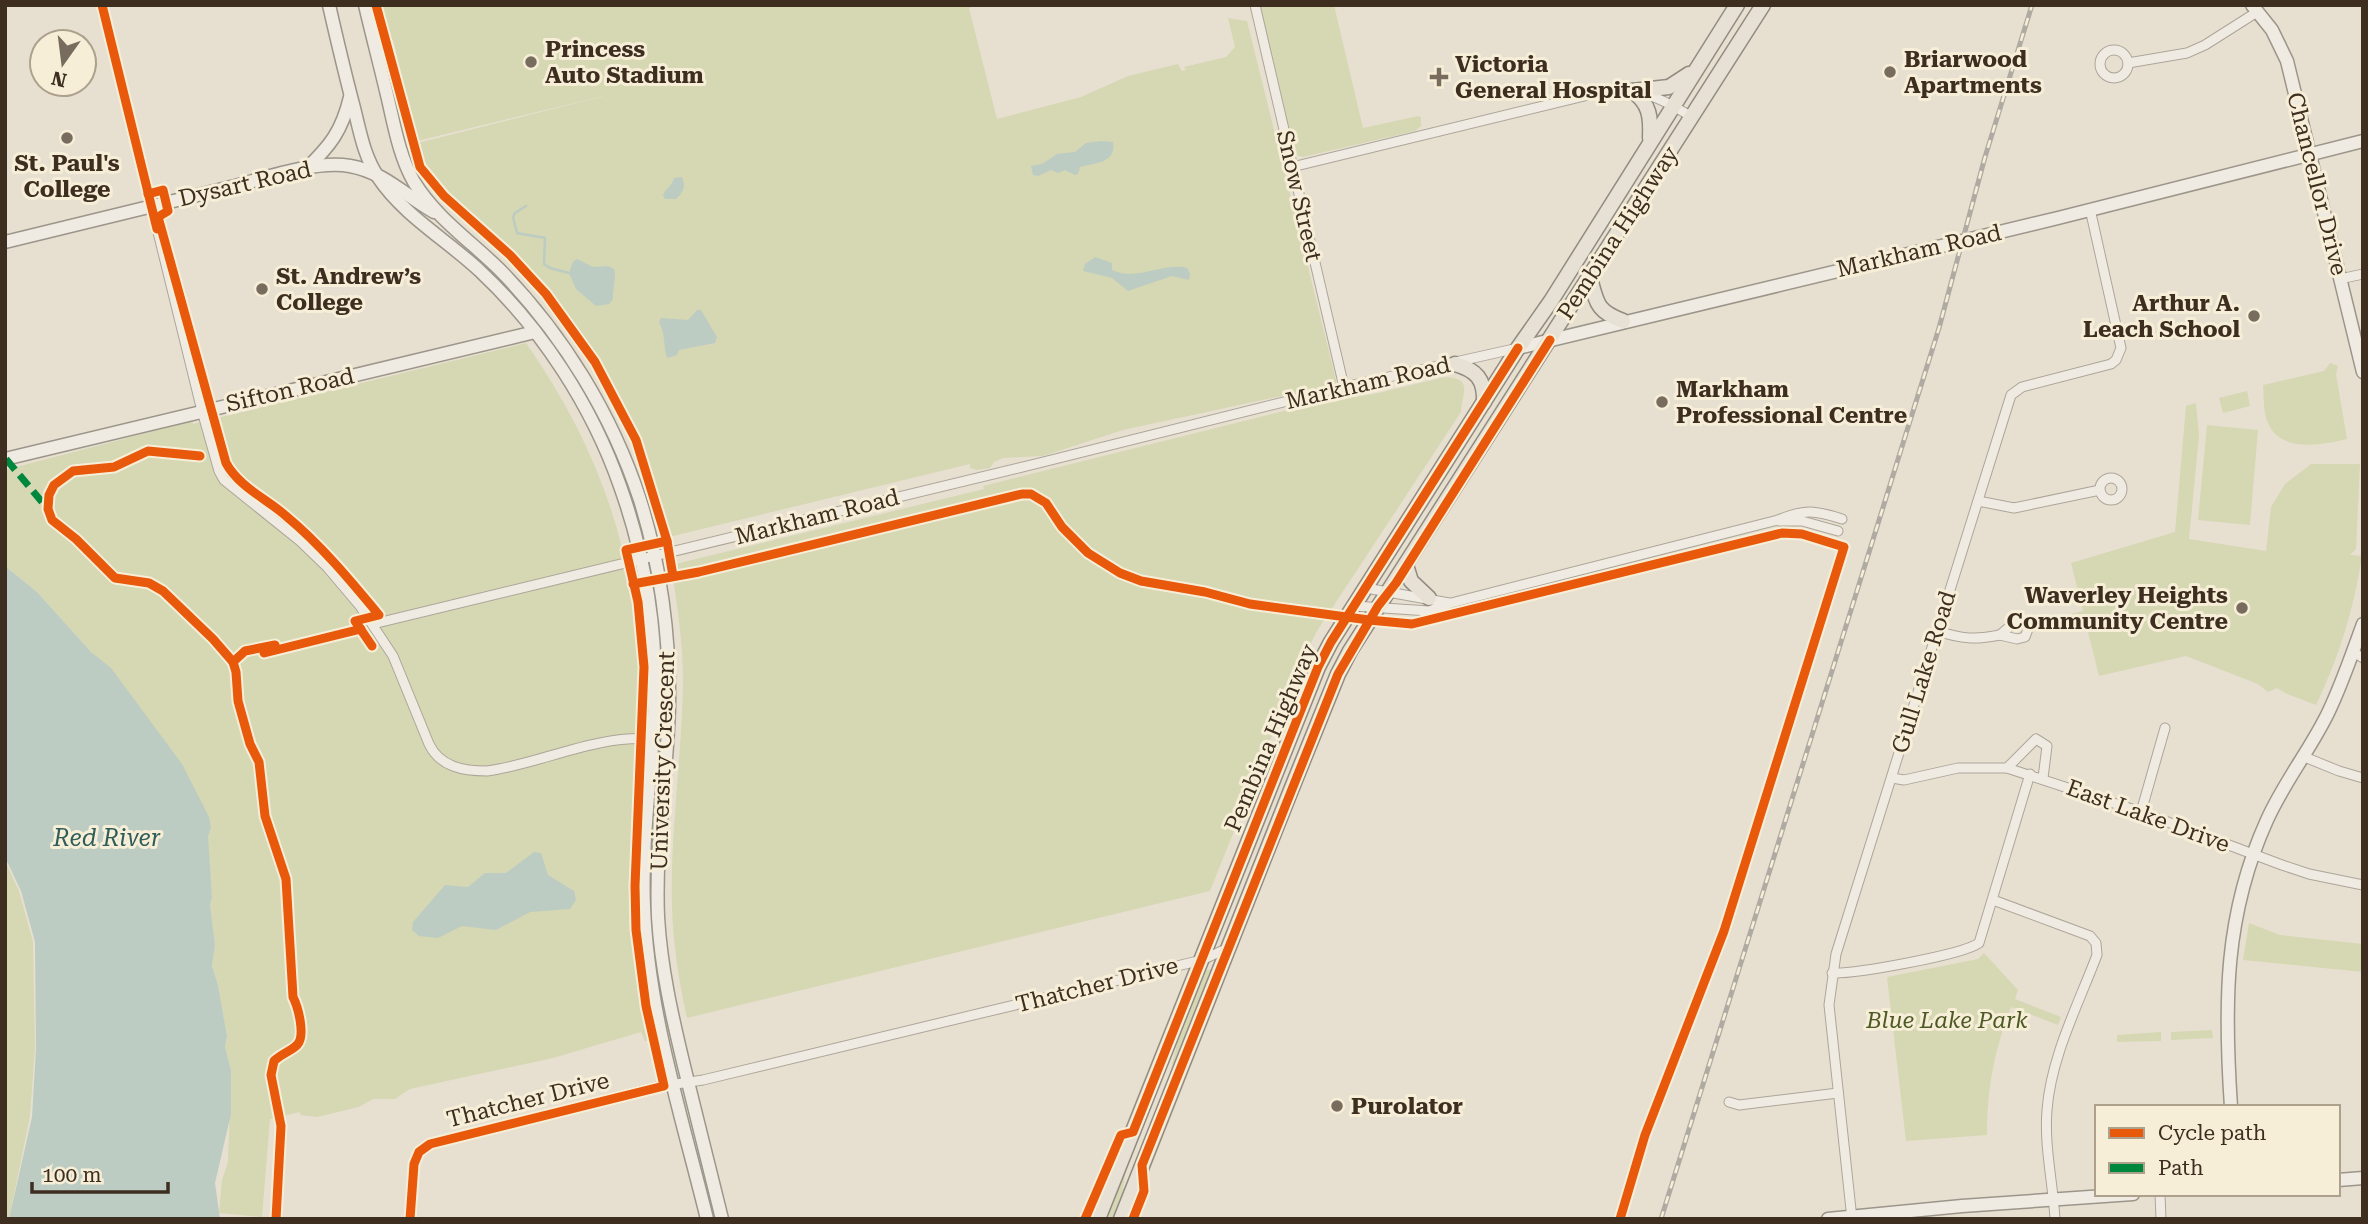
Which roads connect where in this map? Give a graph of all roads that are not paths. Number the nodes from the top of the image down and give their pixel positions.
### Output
1 (102, 5) edge
2 (329, 5) edge
3 (365, 5) edge
4 (1255, 5) edge
5 (1737, 5) edge
6 (1763, 5) edge
7 (2254, 8) edge
8 (2128, 63) dead end
9 (1696, 69) junction
10 (1632, 91) junction
11 (350, 93) junction
12 (1673, 106) junction
13 (1692, 117) junction
14 (1650, 141) junction
15 (2363, 141) edge
16 (2310, 154) junction
17 (1292, 167) junction
18 (306, 169) junction
19 (376, 174) junction
20 (151, 206) junction
21 (2090, 209) junction
22 (435, 212) junction
23 (5, 242) edge
24 (2363, 274) edge
25 (1590, 278) junction
26 (2340, 279) junction
27 (1623, 321) junction
28 (535, 332) junction
29 (1550, 340) junction
30 (1518, 348) junction
31 (1455, 364) junction
32 (2363, 372) edge
33 (1344, 387) junction
34 (1484, 402) junction
35 (205, 410) junction
36 (5, 459) edge
37 (2100, 490) dead end
38 (1978, 501) junction
39 (1842, 519) dead end
40 (1778, 520) junction
41 (1838, 531) dead end
42 (656, 556) junction
43 (641, 559) junction
44 (1406, 565) junction
45 (1366, 588) junction
46 (1388, 591) junction
47 (1429, 598) junction
48 (1451, 603) junction
49 (1354, 606) junction
50 (1378, 606) junction
51 (373, 624) junction
52 (2363, 624) edge
53 (1937, 631) junction
54 (2000, 635) dead end
55 (2358, 655) edge
56 (2165, 728) dead end
57 (652, 739) junction
58 (2302, 756) junction
59 (2007, 768) junction
60 (2029, 774) junction
61 (1892, 778) junction
62 (2043, 778) junction
63 (2363, 778) edge
64 (2141, 812) junction
65 (2254, 854) junction
66 (2363, 885) edge
67 (1993, 900) junction
68 (1228, 948) junction
69 (1202, 960) junction
70 (1832, 973) junction
71 (688, 1082) junction
72 (674, 1085) junction
73 (1838, 1093) junction
74 (1729, 1102) dead end
75 (2231, 1105) edge
76 (281, 1126) dead end
77 (2363, 1178) edge
78 (2340, 1180) edge
79 (2110, 1196) edge
80 (2160, 1196) edge
81 (2054, 1201) junction
82 (1852, 1217) edge
83 (276, 1219) edge
84 (410, 1219) edge
85 (707, 1219) edge
86 (722, 1219) edge
87 (1098, 1219) edge
88 (1121, 1219) edge
89 (1828, 1219) edge
90 (2055, 1219) edge
91 (2161, 1219) edge

1 - 20 street
2 - 11 street, University Crescent
3 - 22 street, University Crescent
4 - 17 street, Snow Street
5 - 9 main road, Pembina Highway
6 - 13 main road, Pembina Highway
7 - 8 street
7 - 16 street, Chancellor Drive
9 - 10 main road
9 - 12 main road, Pembina Highway
10 - 12 street
10 - 14 main road
10 - 17 street
11 - 18 street
11 - 19 street, University Crescent
12 - 13 street
12 - 14 main road, Pembina Highway
13 - 25 main road, Pembina Highway
14 - 30 main road, Pembina Highway
15 - 16 street, Markham Road
16 - 21 street, Markham Road
16 - 26 street, Chancellor Drive
17 - 33 street, Snow Street
18 - 19 street, Dysart Road
18 - 20 street, Dysart Road
19 - 22 street, Dysart Road
19 - 28 street, University Crescent
20 - 23 street, Dysart Road
20 - 35 street
21 - 27 street, Markham Road
21 - 38 street, Gull Lake Road
22 - 42 street, University Crescent
24 - 26 street
25 - 27 main road
25 - 29 main road, Pembina Highway
26 - 32 street, Chancellor Drive
27 - 29 street, Markham Road
28 - 35 street, Sifton Road
28 - 43 street, University Crescent
29 - 30 street, Markham Road
29 - 44 main road, Pembina Highway
30 - 31 street, Markham Road
30 - 34 main road, Pembina Highway
31 - 33 street, Markham Road
31 - 34 main road
33 - 42 street, Markham Road
34 - 45 main road, Pembina Highway
35 - 36 street, Sifton Road
35 - 51 street
37 - 38 street
38 - 53 street, Gull Lake Road
39 - 40 street
40 - 41 street
40 - 48 street
42 - 43 street, Markham Road
42 - 71 street, University Crescent
43 - 51 street, Markham Road
43 - 57 street, University Crescent
44 - 46 main road, Pembina Highway
44 - 47 main road
45 - 46 street
45 - 49 main road, Pembina Highway
46 - 47 street
46 - 50 main road, Pembina Highway
47 - 48 street
48 - 50 street
49 - 50 street
49 - 69 main road, Pembina Highway
50 - 68 main road, Pembina Highway
51 - 57 street
52 - 55 street
53 - 54 street
53 - 61 street, Gull Lake Road
55 - 58 street
56 - 64 street
57 - 72 street, University Crescent
58 - 63 street
58 - 65 street
59 - 60 street, East Lake Drive
59 - 61 street, East Lake Drive
59 - 62 street, East Lake Drive
60 - 62 street, East Lake Drive
60 - 67 street
61 - 70 street, Gull Lake Road
62 - 64 street, East Lake Drive
64 - 65 street, East Lake Drive
65 - 66 street, East Lake Drive
65 - 75 street
67 - 70 street
67 - 81 street
68 - 69 street, Thatcher Drive
68 - 88 main road, Pembina Highway
69 - 71 street, Thatcher Drive
69 - 87 main road, Pembina Highway
70 - 73 street, Gull Lake Road
71 - 72 street, Thatcher Drive
71 - 86 street, University Crescent
72 - 84 street, Thatcher Drive
72 - 85 street, University Crescent
73 - 74 street
73 - 82 street, Gull Lake Road
76 - 83 street
77 - 78 street
79 - 81 street
80 - 91 street
81 - 82 street
81 - 90 street
82 - 89 street

